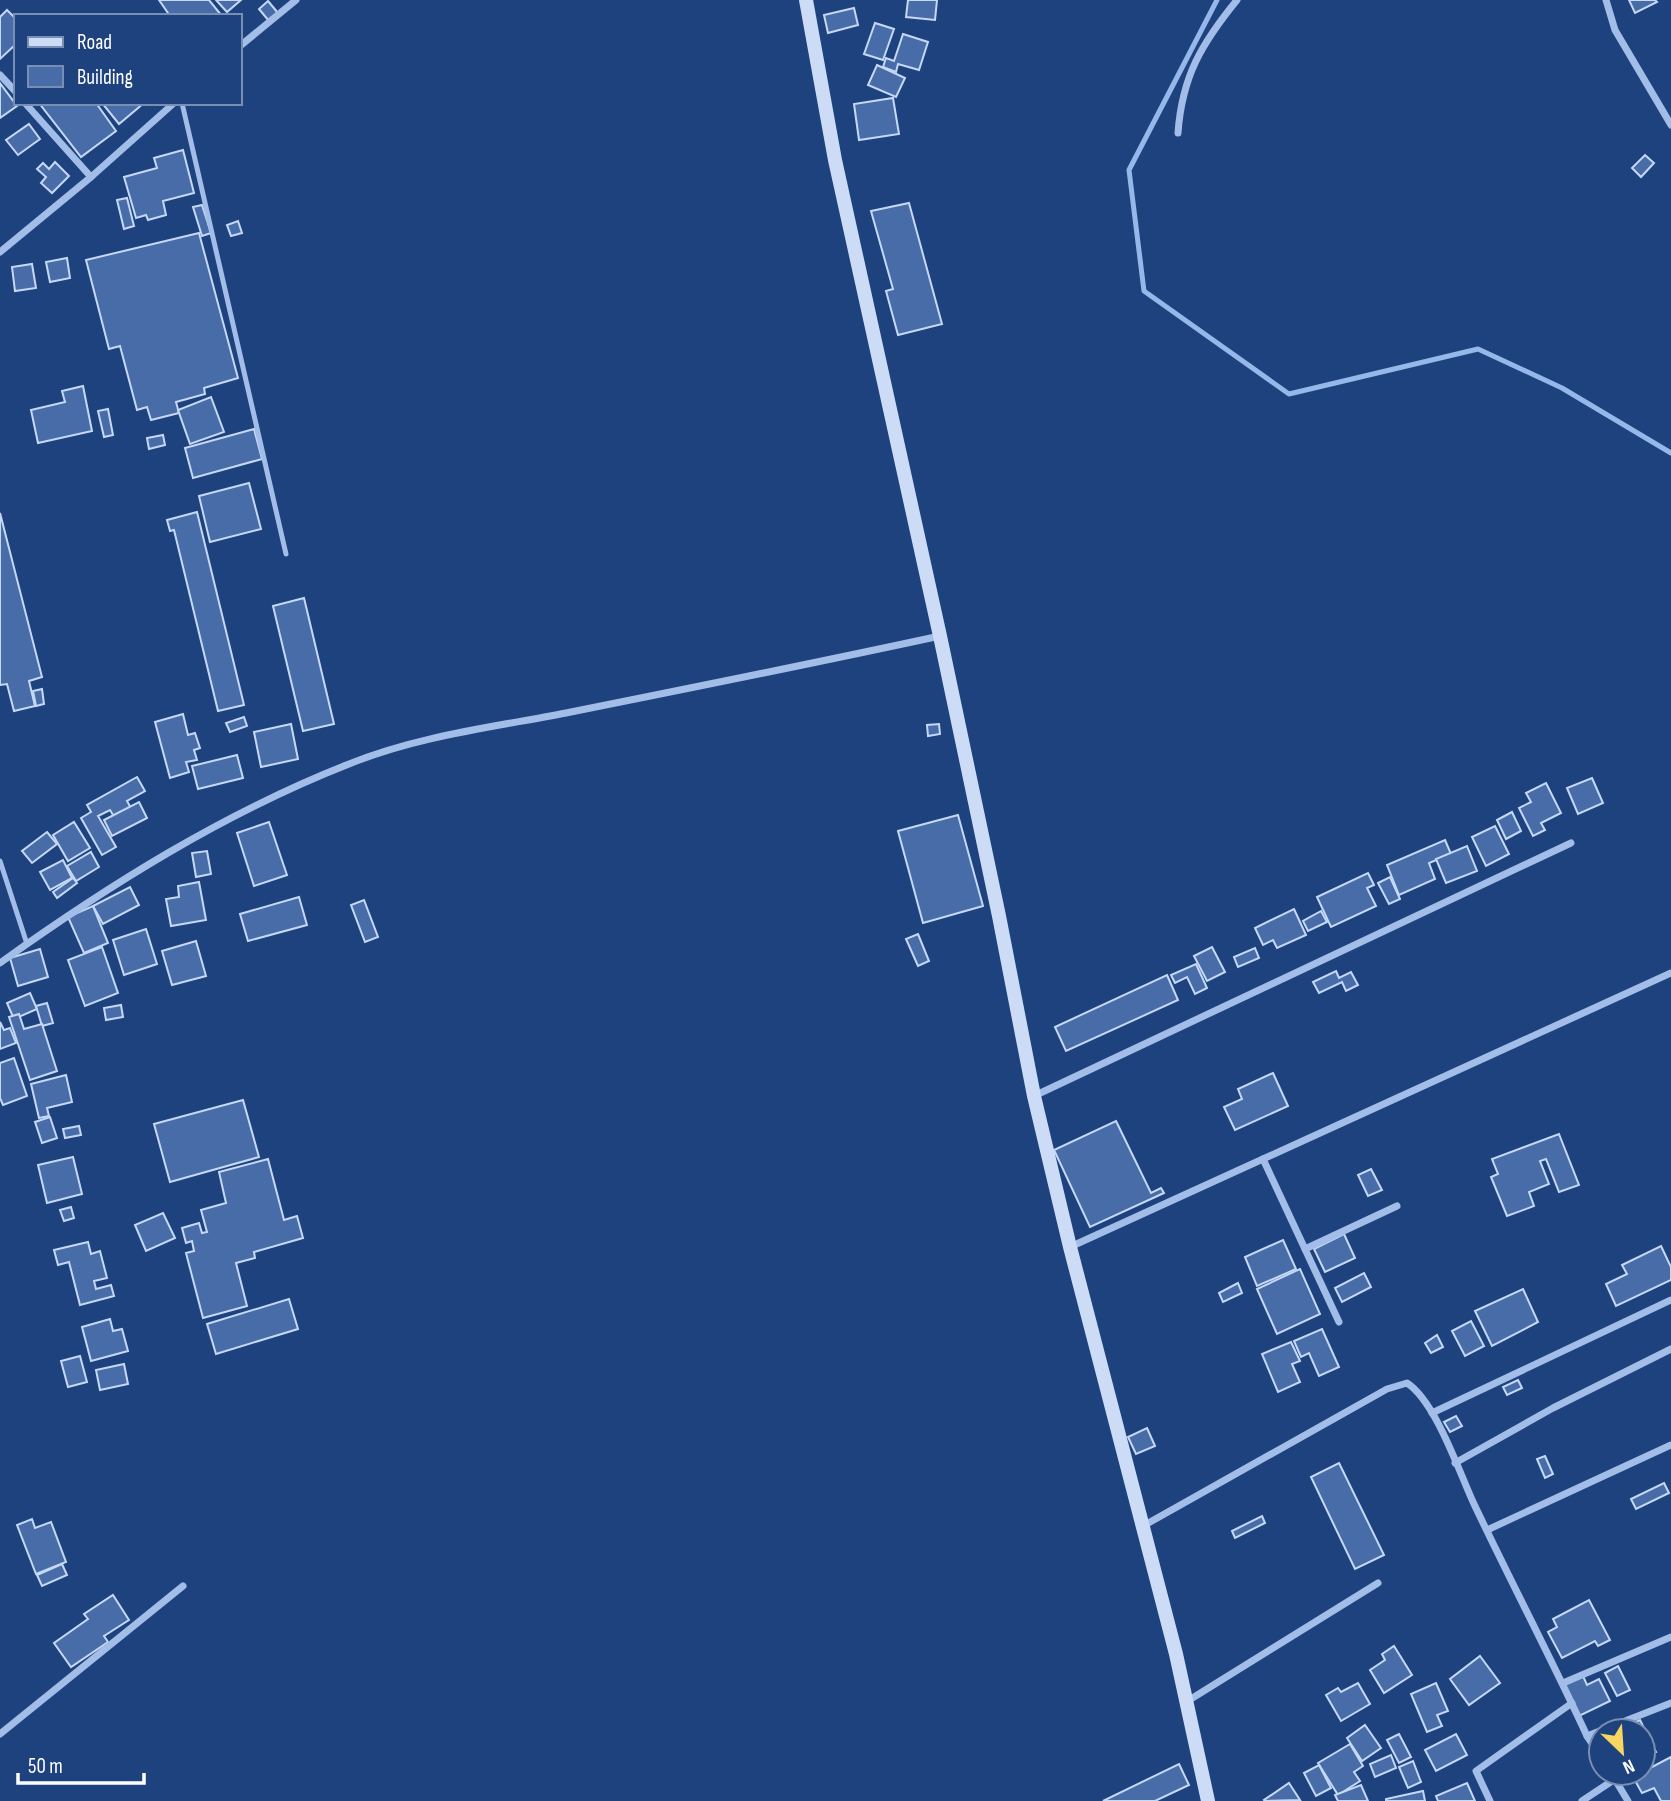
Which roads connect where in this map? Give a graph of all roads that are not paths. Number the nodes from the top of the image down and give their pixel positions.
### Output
1 (296, 0) edge
2 (806, 0) edge
3 (1237, 0) edge
4 (1606, 0) edge
5 (242, 44) edge
6 (0, 75) edge
7 (14, 90) edge
8 (27, 105) edge
9 (172, 105) edge
10 (182, 105) edge
11 (1671, 125) edge
12 (1178, 133) dead end
13 (91, 177) junction
14 (0, 252) edge
15 (286, 554) dead end
16 (940, 636) junction
17 (1571, 843) dead end
18 (0, 861) edge
19 (27, 944) junction
20 (0, 963) edge
21 (1671, 973) edge
22 (1034, 1096) junction
23 (1263, 1159) junction
24 (1397, 1206) dead end
25 (1070, 1247) junction
26 (1305, 1249) junction
27 (1671, 1300) edge
28 (1339, 1322) dead end
29 (1671, 1349) edge
30 (1432, 1413) junction
31 (1671, 1445) edge
32 (1455, 1463) junction
33 (1143, 1526) junction
34 (1487, 1530) junction
35 (1378, 1583) dead end
36 (183, 1586) dead end
37 (1671, 1637) edge
38 (1563, 1683) junction
39 (1186, 1702) junction
40 (1572, 1703) junction
41 (1671, 1703) edge
42 (1635, 1717) edge
43 (0, 1734) edge
44 (1587, 1736) edge
45 (1599, 1787) edge
46 (1208, 1801) edge
47 (1490, 1801) edge
48 (1581, 1801) edge

1 - 5 street
2 - 16 street
3 - 12 street
4 - 11 street
6 - 7 street
8 - 13 street
9 - 13 street
10 - 15 lane
13 - 14 street
16 - 19 street
16 - 22 street
17 - 22 street
18 - 19 lane
19 - 20 street
21 - 23 street
22 - 25 street
23 - 25 street
23 - 26 street
24 - 26 street
25 - 33 street
26 - 28 street
27 - 30 street
29 - 32 street
30 - 32 street
30 - 33 street
31 - 34 street
32 - 34 street
33 - 39 street
34 - 38 street
35 - 39 street
36 - 43 street
37 - 38 street
38 - 40 street
39 - 46 street
40 - 44 street
40 - 47 street
41 - 42 street
45 - 48 street

